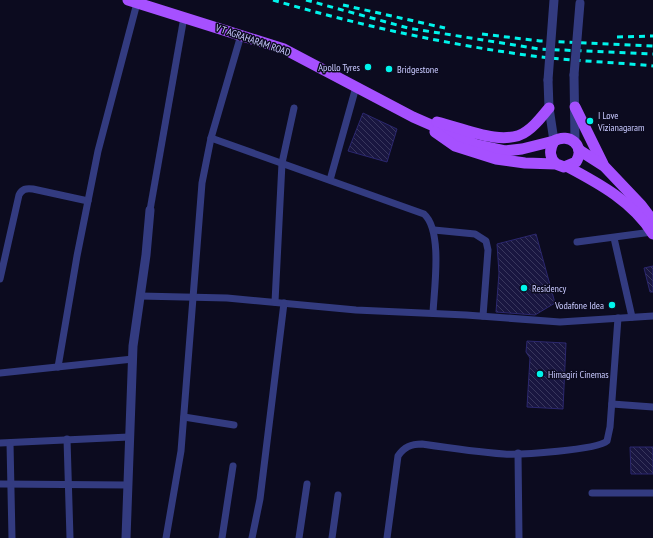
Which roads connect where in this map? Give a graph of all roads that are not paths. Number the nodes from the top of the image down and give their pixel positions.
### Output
1 (554, 0) edge
2 (132, 1) edge
3 (581, 2) edge
4 (184, 17) junction
5 (241, 35) junction
6 (356, 87) junction
7 (575, 107) junction
8 (294, 108) dead end
9 (549, 108) junction
10 (413, 117) junction
11 (211, 138) junction
12 (558, 139) junction
13 (577, 146) junction
14 (282, 163) junction
15 (556, 164) junction
16 (604, 166) junction
17 (568, 167) junction
18 (330, 180) junction
19 (88, 201) junction
20 (150, 210) joint
21 (653, 229) edge
22 (434, 230) junction
23 (614, 238) junction
24 (577, 242) dead end
25 (0, 280) edge
26 (140, 296) junction
27 (194, 297) junction
28 (275, 302) junction
29 (284, 303) junction
30 (433, 313) junction
31 (483, 316) junction
32 (632, 316) junction
33 (653, 316) edge
34 (618, 318) junction
35 (133, 359) junction
36 (58, 367) junction
37 (0, 373) edge
38 (612, 404) junction
39 (653, 407) edge
40 (184, 417) junction
41 (234, 425) dead end
42 (129, 437) junction
43 (67, 439) junction
44 (0, 443) edge
45 (10, 443) junction
46 (518, 453) junction
47 (233, 466) dead end
48 (0, 484) edge
49 (11, 484) junction
50 (307, 484) dead end
51 (68, 485) junction
52 (127, 485) junction
53 (592, 493) dead end
54 (653, 493) edge
55 (338, 495) dead end
56 (12, 538) edge
57 (70, 538) edge
58 (126, 538) edge
59 (166, 538) edge
60 (222, 538) edge
61 (252, 538) edge
62 (299, 538) edge
63 (332, 538) edge
64 (387, 538) edge
65 (519, 538) edge

1 - 9 street, bridge
2 - 4 main road, V T AGRAHARAM ROAD
2 - 19 street
3 - 7 street, bridge
4 - 5 main road, V T AGRAHARAM ROAD
4 - 20 street
5 - 6 main road, V T AGRAHARAM ROAD
5 - 11 street
6 - 10 main road, V T AGRAHARAM ROAD
6 - 18 street
7 - 13 street
7 - 16 main road
8 - 14 street
9 - 10 main road
9 - 12 street
10 - 12 main road
10 - 15 main road
11 - 14 street
11 - 27 street
12 - 13 main road
12 - 15 main road
13 - 16 main road
13 - 17 main road
14 - 18 street
14 - 28 street
15 - 17 main road
16 - 21 main road
17 - 21 main road
18 - 22 street
19 - 25 street
19 - 36 street
20 - 26 street
21 - 23 street
22 - 30 street
22 - 31 street
23 - 24 street
23 - 32 street
26 - 27 street
26 - 35 street
27 - 28 street
27 - 40 street
28 - 29 street
29 - 30 street
29 - 61 street
30 - 31 street
31 - 34 street
32 - 33 street
32 - 34 street
34 - 38 street
35 - 36 street
35 - 42 street
36 - 37 street
38 - 39 street
38 - 46 street
40 - 41 street
40 - 59 street
42 - 43 street
42 - 52 street
43 - 45 street
43 - 51 street
44 - 45 street
45 - 49 street
46 - 64 street
46 - 65 street
47 - 60 street
48 - 49 street
49 - 51 street
49 - 56 street
50 - 62 street
51 - 52 street
51 - 57 street
52 - 58 street
53 - 54 street
55 - 63 street

